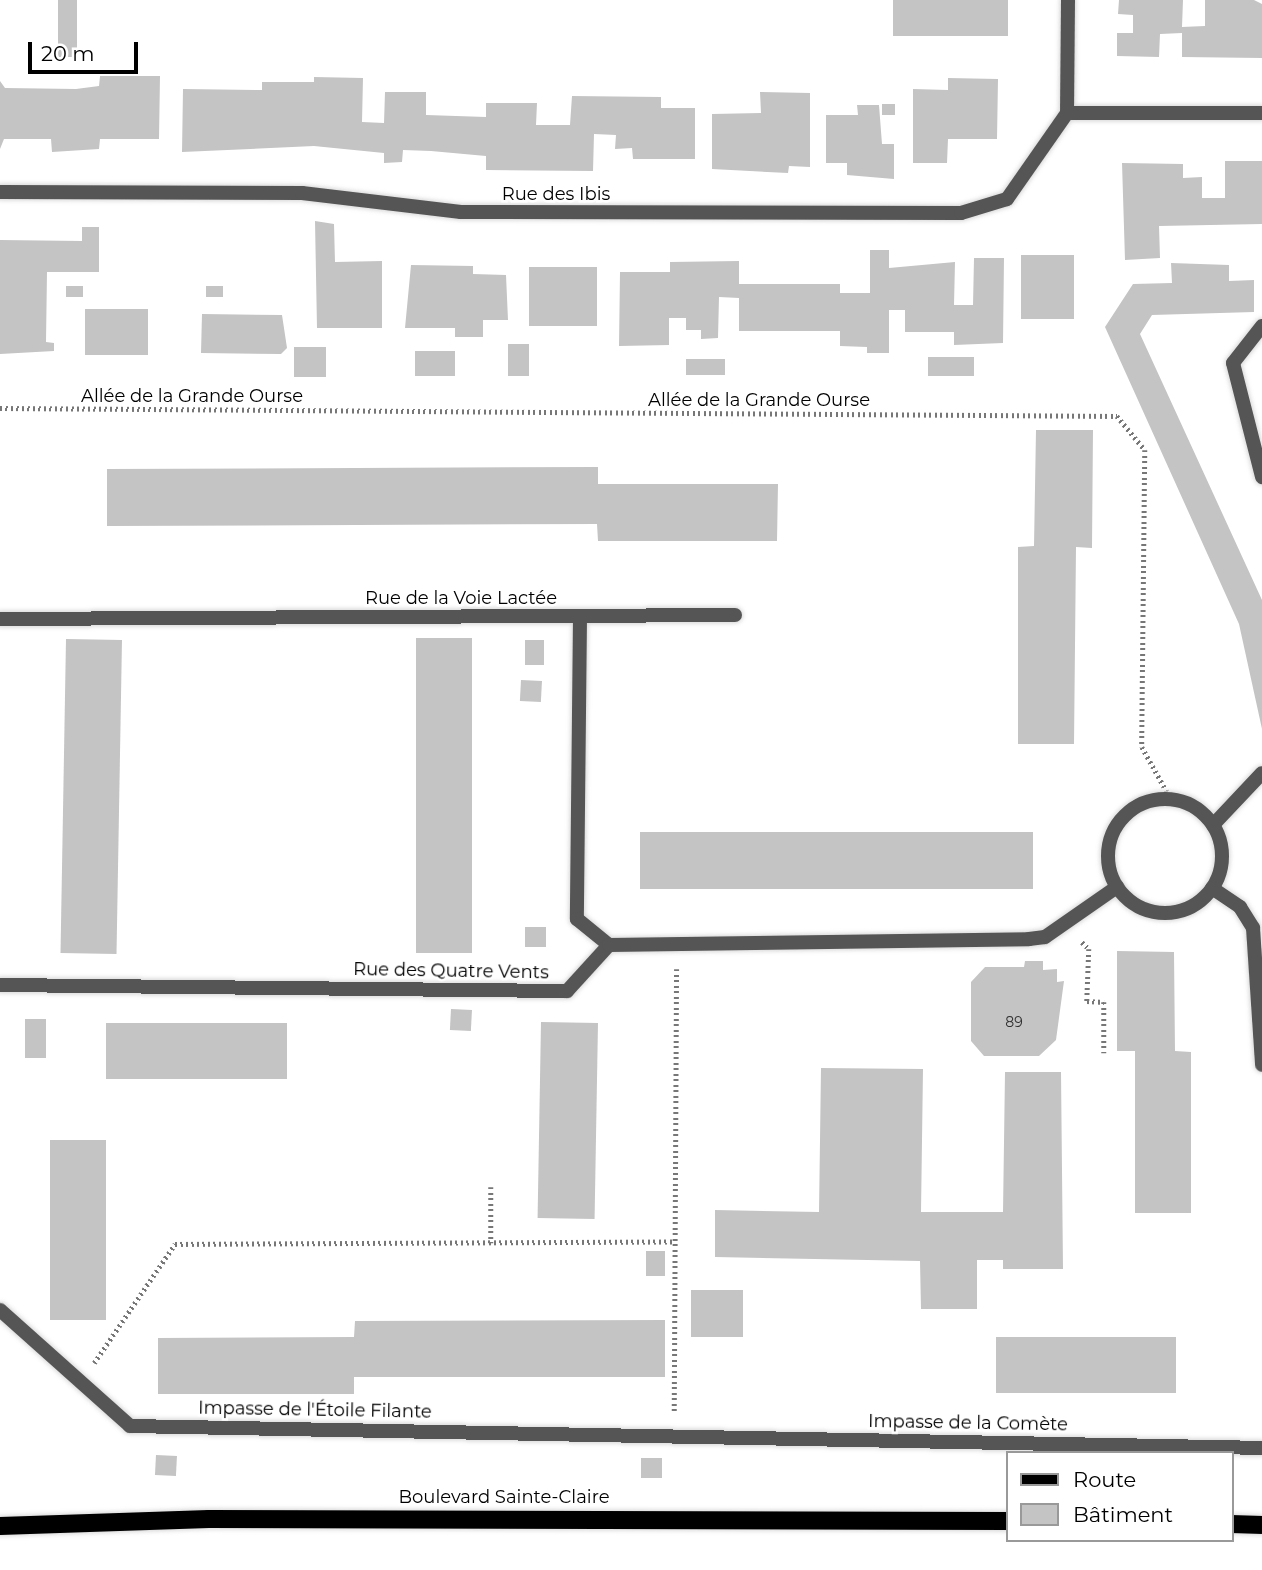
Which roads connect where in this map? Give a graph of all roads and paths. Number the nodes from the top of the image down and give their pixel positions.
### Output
1 (1068, 0) edge
2 (1067, 113) junction
3 (1262, 113) edge
4 (0, 192) edge
5 (1262, 326) edge
6 (0, 408) edge
7 (1262, 477) edge
8 (735, 615) dead end
9 (580, 617) junction
10 (0, 619) edge
11 (1262, 773) edge
12 (1171, 799) junction
13 (1213, 825) junction
14 (1117, 887) junction
15 (1212, 888) junction
16 (1064, 925) junction
17 (676, 944) junction
18 (609, 945) junction
19 (0, 985) edge
20 (1104, 1053) dead end
21 (1262, 1065) edge
22 (491, 1187) dead end
23 (674, 1241) junction
24 (491, 1242) junction
25 (0, 1310) edge
26 (81, 1382) junction
27 (674, 1437) junction
28 (1262, 1448) edge
29 (1006, 1521) edge
30 (1234, 1524) edge
31 (1262, 1525) edge
32 (0, 1526) edge

1 - 2 street
2 - 3 street
2 - 4 street, Rue des Ibis
5 - 7 street
6 - 12 path, Allée de la Grande Ourse
8 - 9 street
9 - 10 street, Rue de la Voie Lactée
9 - 18 street, Rue de la Voie Lactée
11 - 13 street
12 - 13 street
12 - 14 street
13 - 15 street
14 - 15 street
14 - 16 street
15 - 21 street
16 - 17 street
16 - 20 path
17 - 18 street
17 - 23 path
18 - 19 street, Rue des Quatre Vents
22 - 24 path
23 - 24 path
23 - 27 path
24 - 26 path
25 - 26 street, Impasse de l'Étoile Filante
26 - 27 street, Impasse de l'Étoile Filante
27 - 28 street, Impasse de la Comète
29 - 32 main road, Boulevard Sainte-Claire
30 - 31 main road

